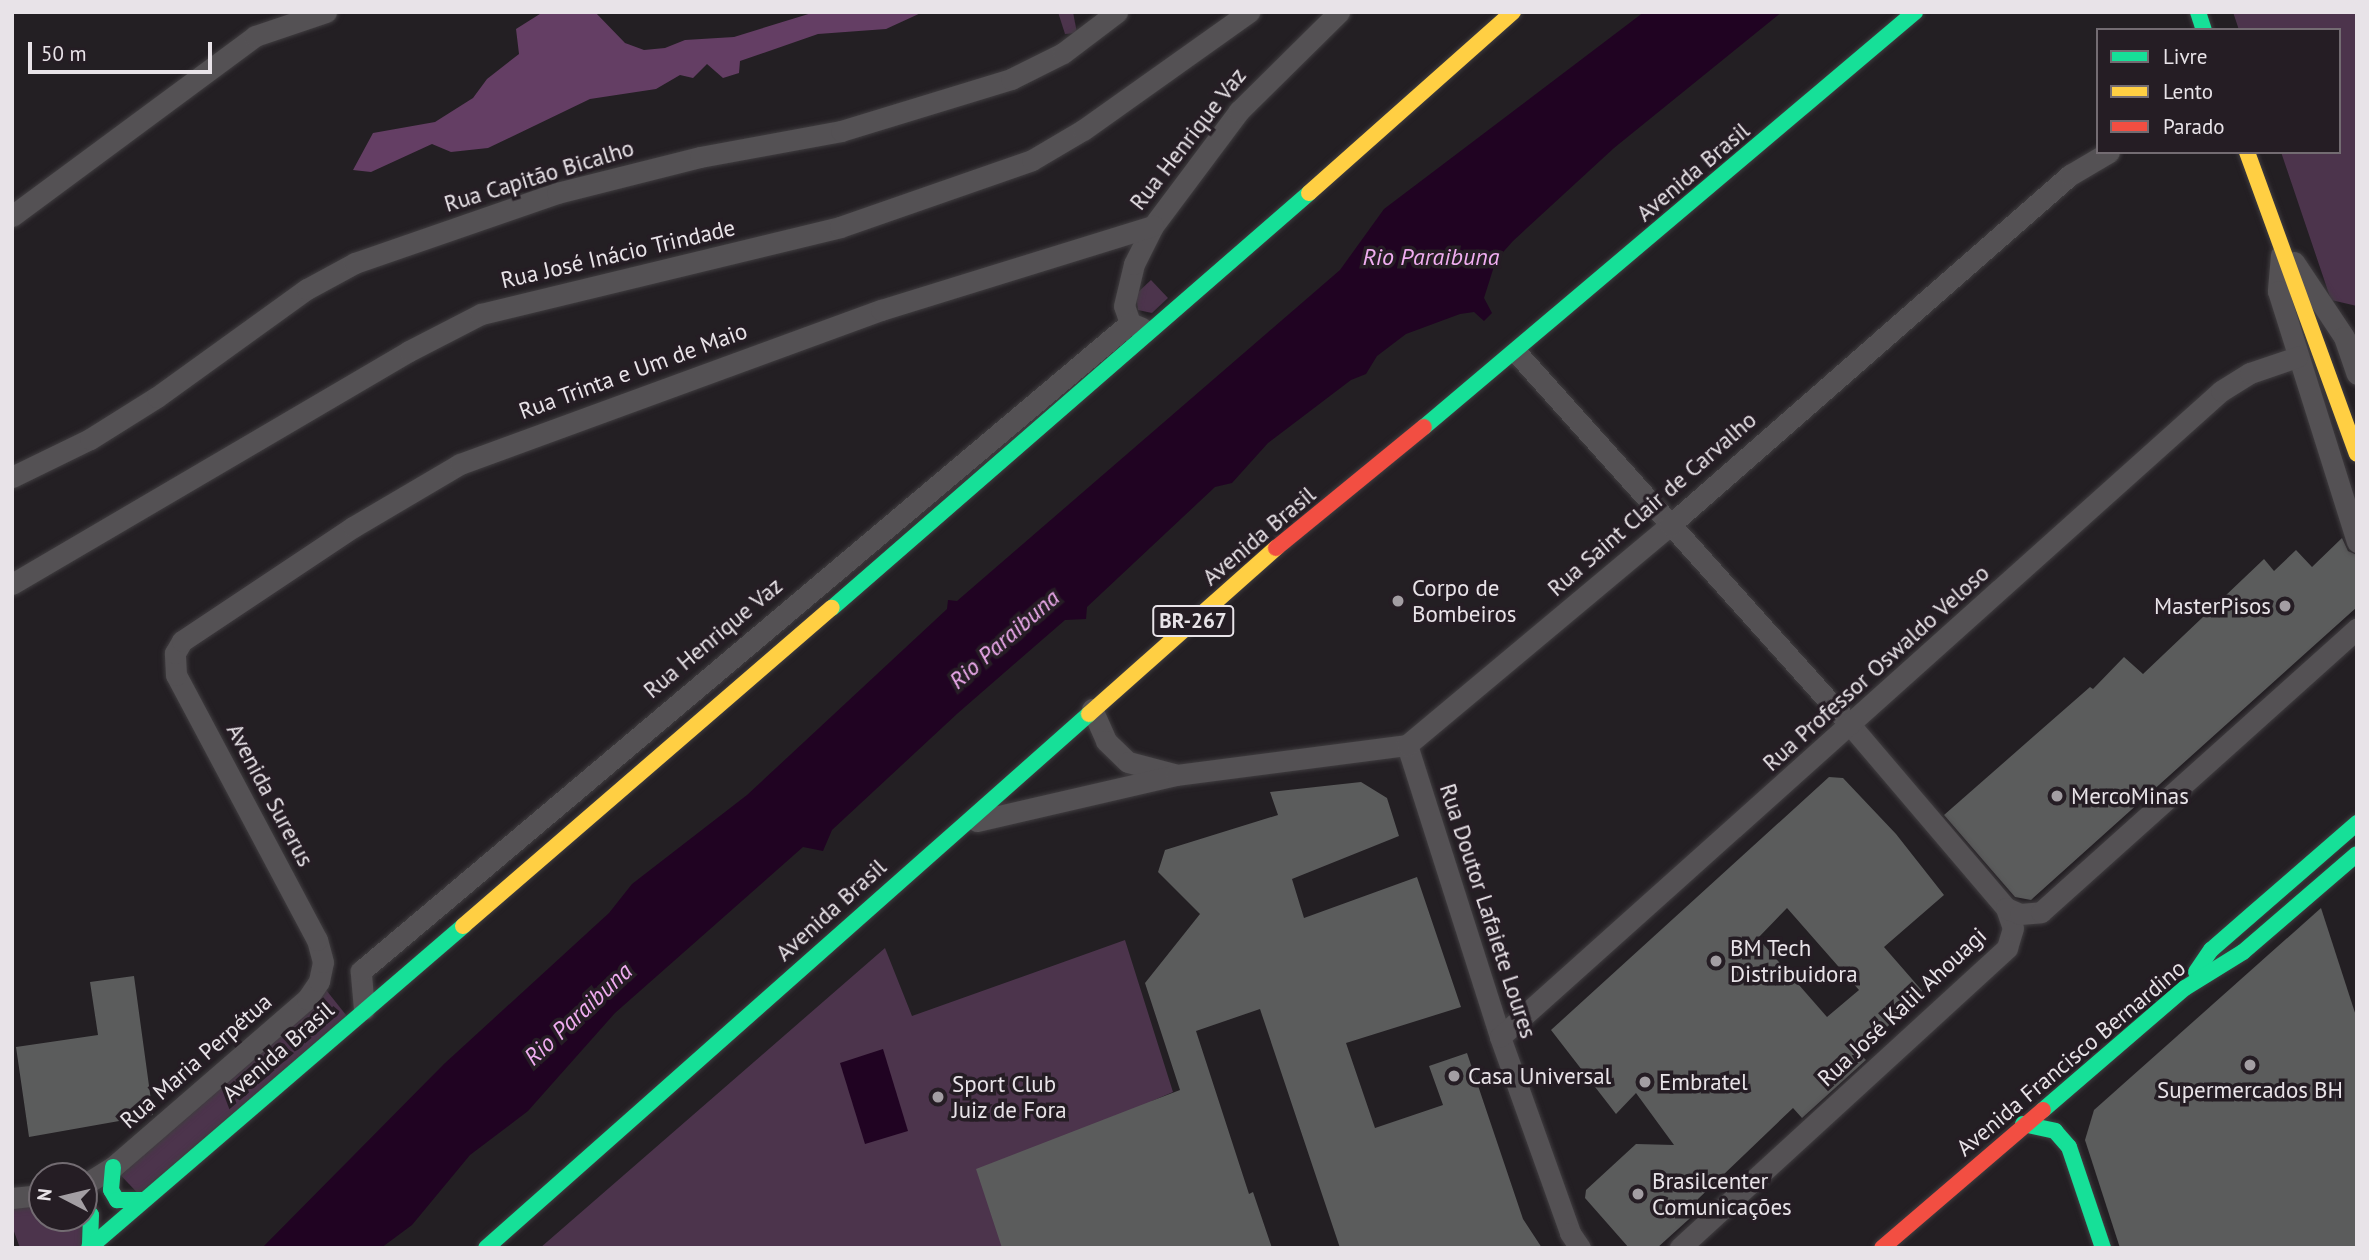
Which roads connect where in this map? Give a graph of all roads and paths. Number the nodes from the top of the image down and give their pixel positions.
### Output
1 (326, 12) edge
2 (1117, 12) edge
3 (1249, 12) edge
4 (1339, 12) edge
5 (1513, 12) edge
6 (1915, 12) edge
7 (2106, 154) edge
8 (2249, 154) edge
9 (12, 216) edge
10 (1153, 226) junction
11 (2279, 247) junction
12 (1130, 323) junction
13 (1158, 326) junction
14 (1517, 352) junction
15 (2297, 357) junction
16 (2357, 374) edge
17 (2357, 454) edge
18 (12, 477) edge
19 (1670, 526) junction
20 (2357, 542) edge
21 (12, 584) edge
22 (2357, 628) edge
23 (175, 653) joint
24 (1092, 709) junction
25 (1852, 727) junction
26 (1407, 746) junction
27 (1176, 775) junction
28 (2357, 823) edge
29 (961, 824) junction
30 (2357, 854) edge
31 (2006, 908) junction
32 (323, 962) joint
33 (2185, 988) junction
34 (364, 1009) junction
35 (1500, 1037) junction
36 (2023, 1124) junction
37 (113, 1167) junction
38 (98, 1176) edge
39 (111, 1190) junction
40 (98, 1191) edge
41 (144, 1200) junction
42 (89, 1247) edge
43 (486, 1248) edge
44 (1580, 1248) edge
45 (1680, 1248) edge
46 (1882, 1248) edge
47 (2103, 1248) edge

1 - 9 street
2 - 18 street, Rua Capitão Bicalho
3 - 21 street, Rua José Inácio Trindade
4 - 10 street, Rua Henrique Vaz
5 - 13 main road, Avenida Brasil
6 - 14 main road, Avenida Brasil / BR-267
7 - 19 street, Rua Saint Clair de Carvalho
8 - 11 main road
10 - 12 street, Rua Henrique Vaz
10 - 23 street, Rua Trinta e Um de Maio
11 - 15 street
11 - 16 street
11 - 17 main road
12 - 13 street
12 - 34 street, Rua Henrique Vaz
13 - 34 main road, Avenida Brasil
14 - 19 street
14 - 24 main road, Avenida Brasil / BR-267
15 - 20 street
15 - 25 street, Rua Professor Oswaldo Veloso
19 - 25 street
19 - 26 street, Rua Saint Clair de Carvalho
22 - 31 street, Rua José Kalil Ahouagi
23 - 32 street, Avenida Surerus
24 - 27 street
24 - 29 main road, Avenida Brasil / BR-267
25 - 31 street
25 - 35 street, Rua Professor Oswaldo Veloso
26 - 27 street
26 - 35 street, Rua Doutor Lafaiete Loures
27 - 29 street
28 - 33 main road
29 - 43 main road, Avenida Brasil / BR-267
30 - 33 main road, Avenida Francisco Bernardino
31 - 45 street, Rua José Kalil Ahouagi
32 - 37 street, Rua Maria Perpétua
33 - 36 main road, Avenida Francisco Bernardino
34 - 41 main road, Avenida Brasil
35 - 44 street, Rua Doutor Lafaiete Loures
36 - 46 main road, Avenida Francisco Bernardino
36 - 47 main road
37 - 38 street, Rua Maria Perpétua
37 - 39 main road
39 - 40 main road
39 - 41 main road
41 - 42 main road, Avenida Brasil

